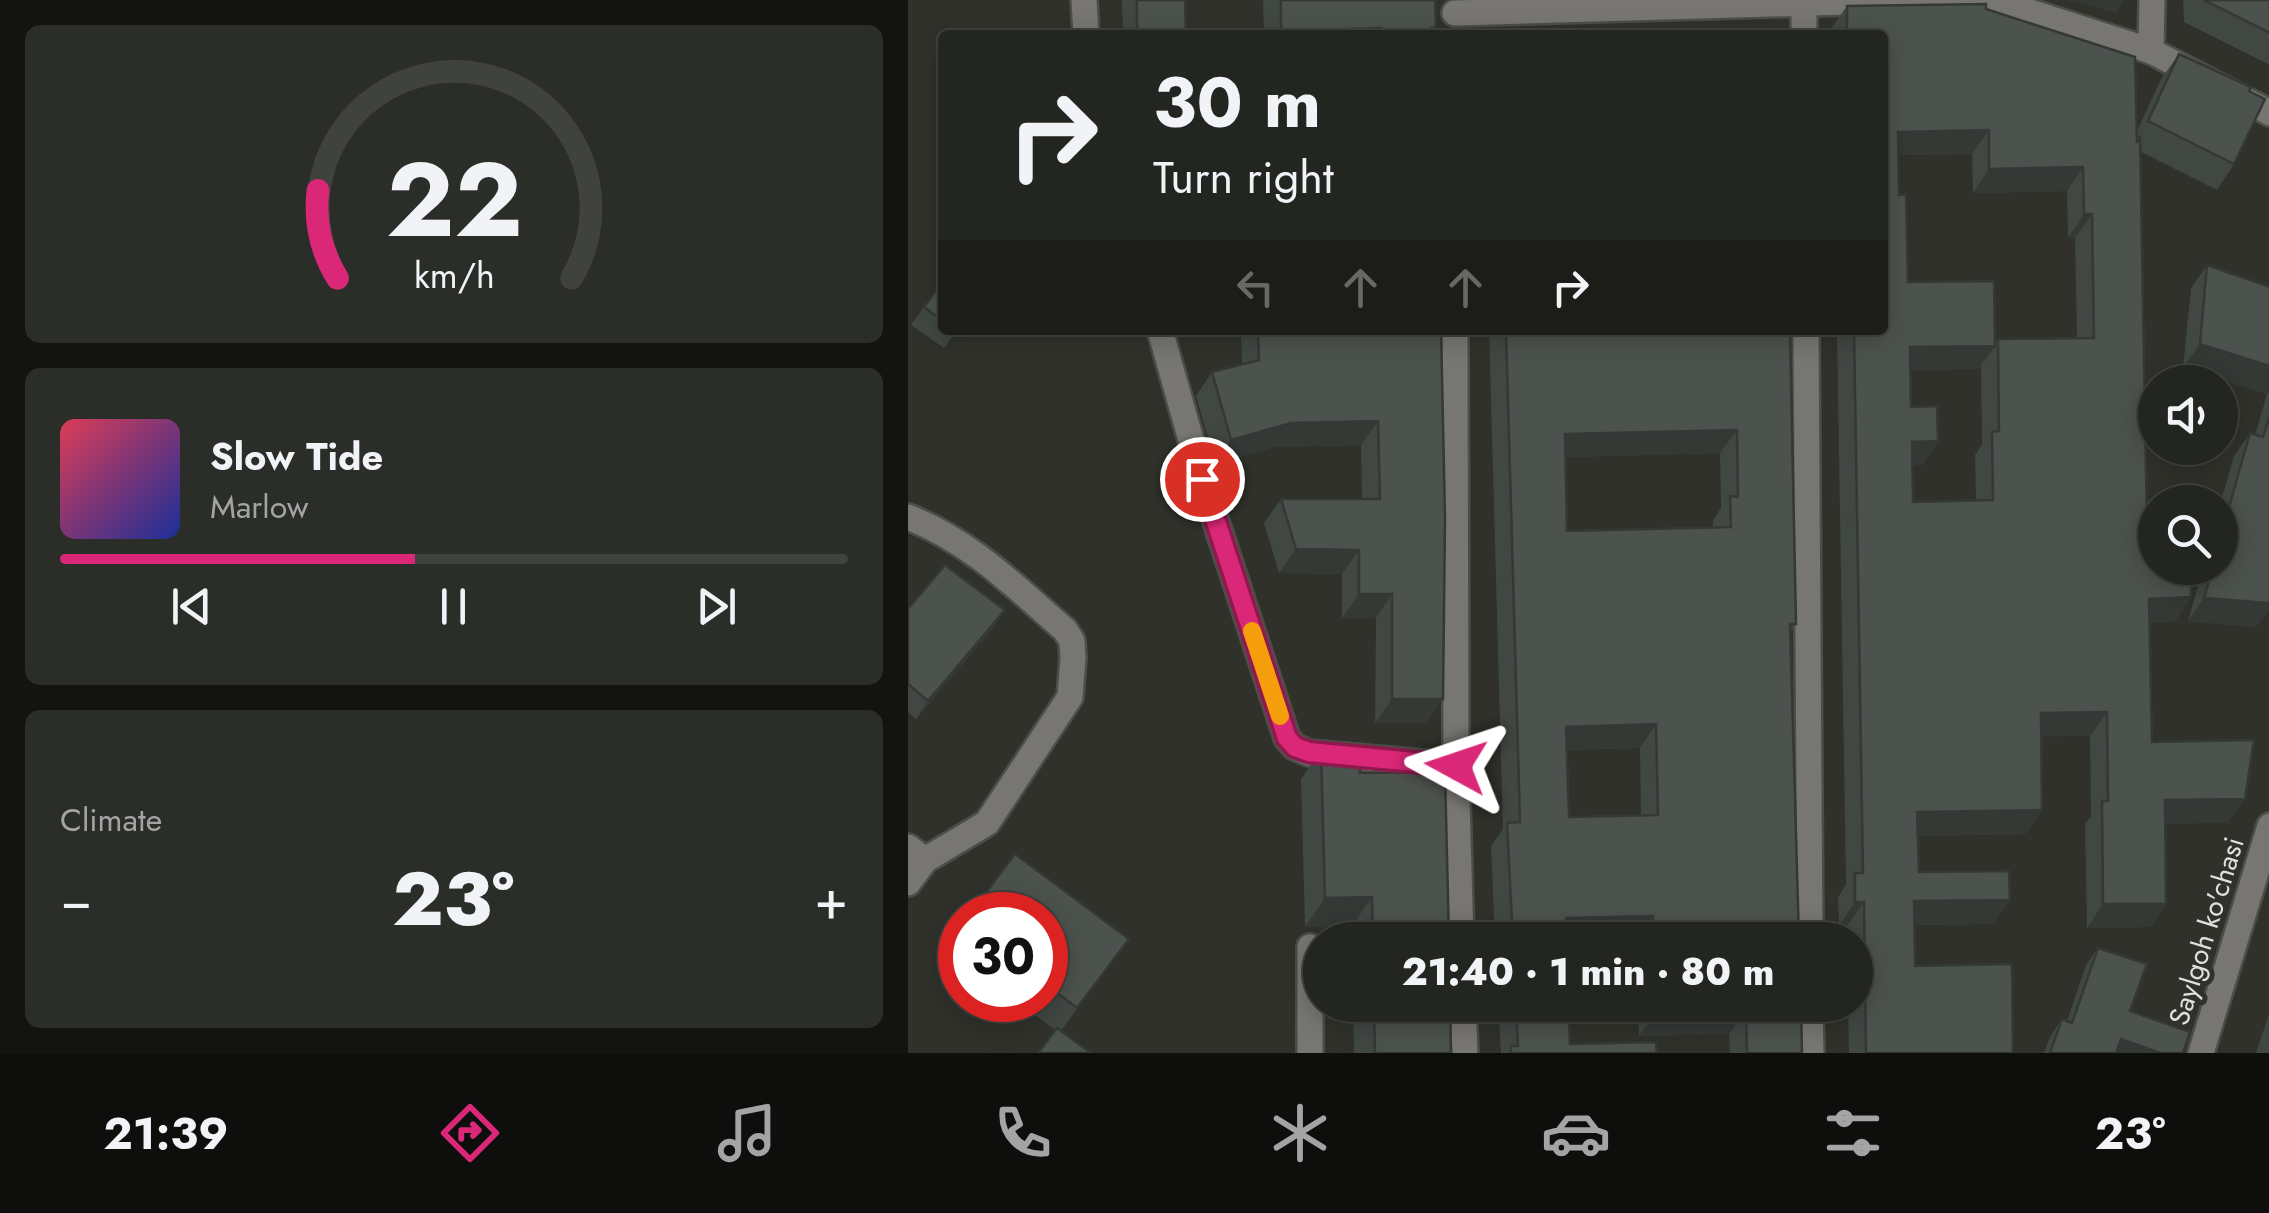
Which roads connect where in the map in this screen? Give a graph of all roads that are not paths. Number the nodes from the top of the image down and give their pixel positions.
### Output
1 (1084, 0) edge
2 (1915, 0) edge
3 (1940, 0) edge
4 (2152, 0) edge
5 (1804, 2) edge
6 (1454, 16) edge
7 (1086, 30) edge
8 (1804, 30) edge
9 (2152, 51) junction
10 (2270, 113) edge
11 (1161, 335) edge
12 (1455, 335) edge
13 (1806, 335) edge
14 (908, 518) edge
15 (1456, 766) junction
16 (2270, 826) edge
17 (916, 853) edge
18 (908, 883) edge
19 (1461, 922) edge
20 (1810, 922) edge
21 (1310, 1022) edge
22 (1464, 1022) edge
23 (1810, 1022) edge
24 (1310, 1053) edge
25 (1465, 1053) edge
26 (1811, 1053) edge
27 (2200, 1053) edge

1 - 7 street
2 - 5 street
3 - 9 street
4 - 9 street
5 - 6 street
5 - 8 street
9 - 10 street
11 - 15 street
12 - 15 street
13 - 20 street
14 - 17 street
15 - 19 street
16 - 27 street, Saylgoh ko'chasi
17 - 18 street
21 - 24 street
22 - 25 street
23 - 26 street

